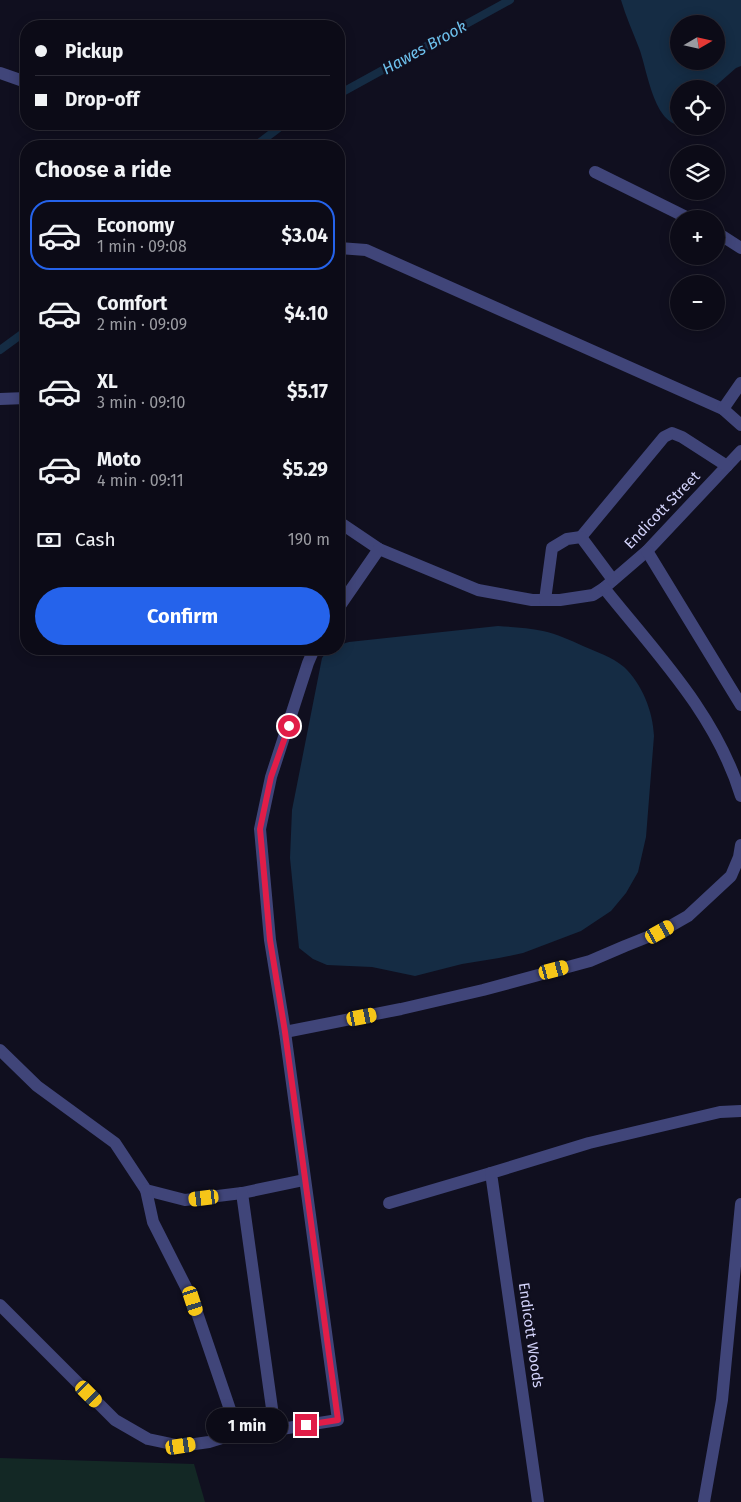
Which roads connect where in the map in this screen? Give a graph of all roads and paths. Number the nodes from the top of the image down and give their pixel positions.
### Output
1 (0, 73) edge
2 (20, 80) edge
3 (595, 172) dead end
4 (672, 210) edge
5 (725, 238) edge
6 (345, 248) edge
7 (741, 248) edge
8 (741, 384) edge
9 (20, 398) edge
10 (0, 399) edge
11 (723, 409) junction
12 (741, 425) edge
13 (741, 451) edge
14 (727, 466) junction
15 (345, 526) edge
16 (581, 537) junction
17 (379, 549) junction
18 (647, 551) junction
19 (608, 584) junction
20 (345, 598) edge
21 (545, 600) junction
22 (311, 655) edge
23 (741, 704) edge
24 (741, 796) edge
25 (741, 844) edge
26 (285, 1032) junction
27 (0, 1050) edge
28 (741, 1111) edge
29 (492, 1173) junction
30 (304, 1180) junction
31 (146, 1190) junction
32 (242, 1193) junction
33 (389, 1203) dead end
34 (741, 1204) edge
35 (0, 1305) edge
36 (275, 1430) junction
37 (238, 1433) junction
38 (538, 1502) edge
39 (704, 1502) edge

1 - 2 street
3 - 4 street
5 - 7 street
6 - 11 street
8 - 11 street
9 - 10 street
11 - 12 street
13 - 14 street, Endicott Street
14 - 16 street
14 - 18 street, Endicott Street
15 - 17 street
16 - 19 street
16 - 21 street
17 - 20 street
17 - 21 street
18 - 19 street, Endicott Street
18 - 23 street
19 - 21 street
19 - 24 street
22 - 26 street
25 - 26 street
26 - 30 street
27 - 31 street
28 - 29 street
29 - 33 street
29 - 38 street, Endicott Woods
30 - 32 street
30 - 36 street
31 - 32 street
31 - 37 street
32 - 36 street
34 - 39 street
35 - 37 street
36 - 37 street

